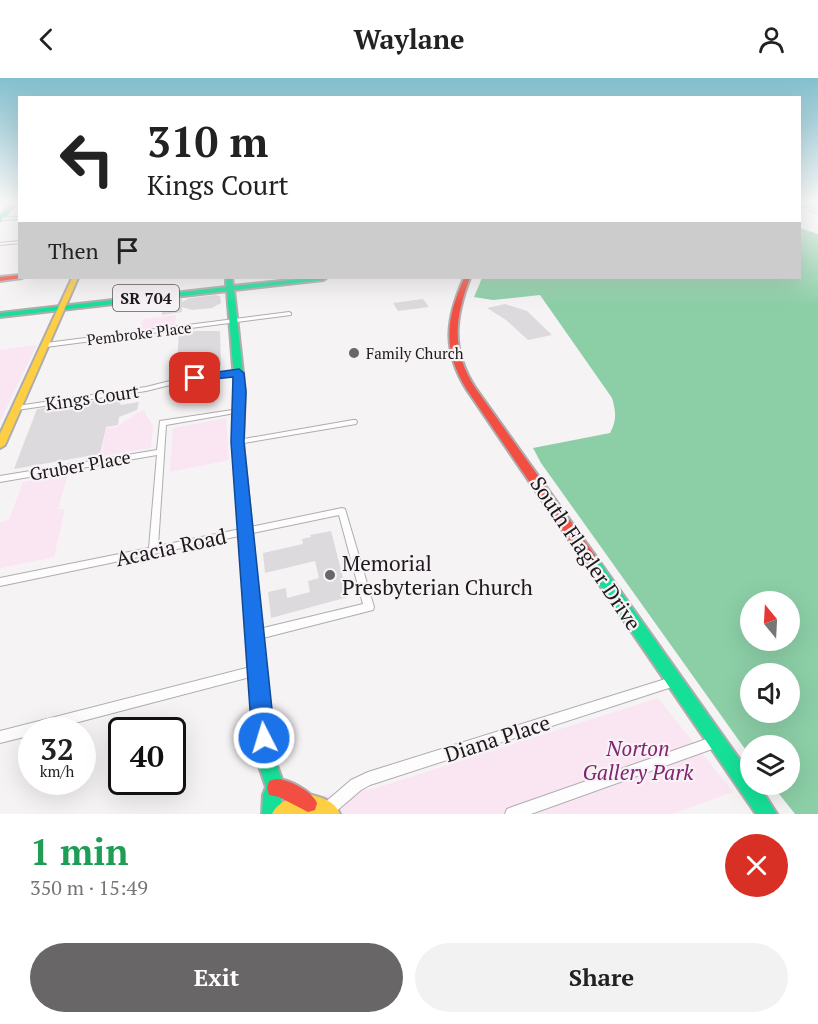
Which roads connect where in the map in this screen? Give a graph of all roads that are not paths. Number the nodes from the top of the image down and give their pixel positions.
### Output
1 (18, 242) edge
2 (0, 244) edge
3 (18, 277) edge
4 (0, 279) edge
5 (75, 279) edge
6 (303, 279) edge
7 (467, 279) edge
8 (229, 283) edge
9 (63, 308) junction
10 (289, 314) dead end
11 (0, 315) edge
12 (233, 322) junction
13 (46, 345) junction
14 (239, 373) junction
15 (17, 408) junction
16 (239, 411) junction
17 (352, 422) dead end
18 (237, 442) junction
19 (0, 445) edge
20 (161, 452) junction
21 (0, 479) edge
22 (246, 532) junction
23 (153, 551) junction
24 (0, 582) edge
25 (255, 635) junction
26 (258, 669) junction
27 (675, 681) junction
28 (0, 737) edge
29 (715, 742) junction
30 (276, 788) junction
31 (308, 803) junction
32 (329, 812) edge
33 (272, 814) edge
34 (282, 814) edge
35 (512, 814) edge
36 (767, 814) edge

1 - 2 street
3 - 4 street
5 - 9 street
6 - 8 street, SR 704
7 - 27 street, South Flagler Drive
8 - 9 street, SR 704
8 - 12 street
9 - 11 street
9 - 13 street
10 - 12 street, Pembroke Place
12 - 13 street, Pembroke Place
12 - 14 street
13 - 15 street
14 - 15 street, Kings Court
14 - 16 street
15 - 19 street
16 - 18 street
16 - 20 street
17 - 18 street
18 - 22 street
20 - 21 street, Gruber Place
20 - 23 street
22 - 23 street, Acacia Road
22 - 25 street
22 - 25 street, Acacia Road
23 - 24 street, Acacia Road
25 - 26 street
26 - 28 street
26 - 30 street
27 - 29 street, South Flagler Drive
27 - 32 street, Diana Place
29 - 35 street
29 - 36 street, South Flagler Drive
30 - 31 street
30 - 33 street
31 - 32 street
31 - 34 street

